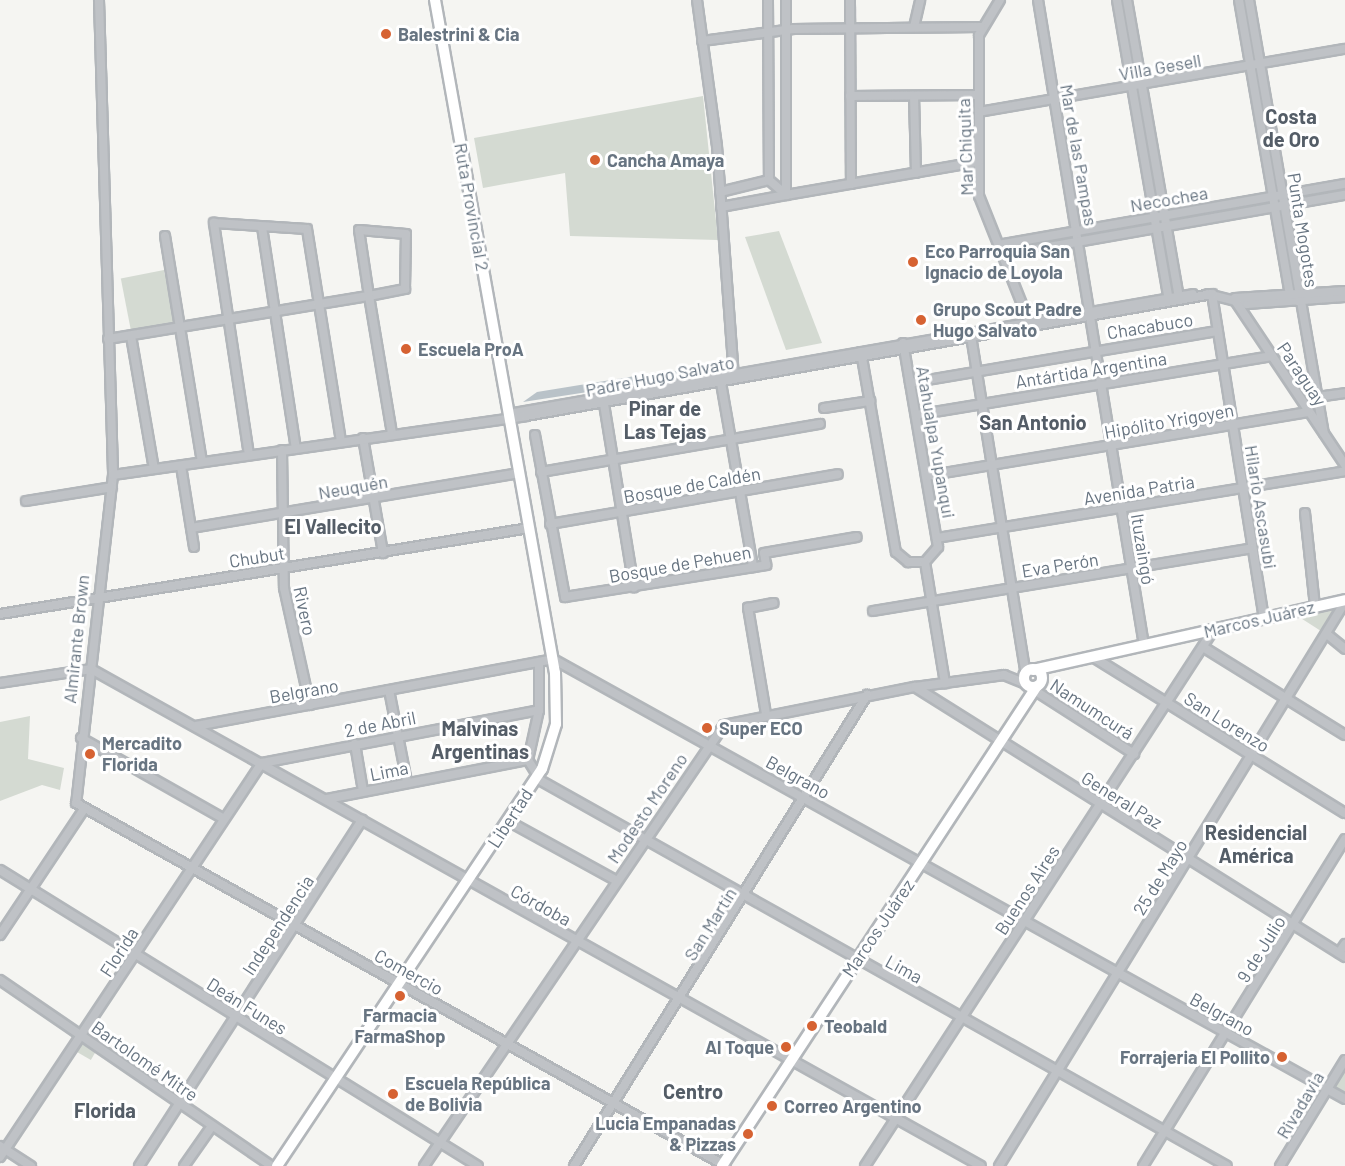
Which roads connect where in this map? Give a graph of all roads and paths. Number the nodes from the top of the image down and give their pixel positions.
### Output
1 (99, 0) edge
2 (435, 0) edge
3 (697, 0) edge
4 (768, 0) edge
5 (786, 0) edge
6 (850, 0) edge
7 (920, 0) edge
8 (1000, 0) edge
9 (1038, 0) edge
10 (1117, 0) edge
11 (1127, 0) edge
12 (1239, 0) edge
13 (1249, 0) edge
14 (914, 27) junction
15 (981, 27) junction
16 (850, 29) junction
17 (786, 30) junction
18 (770, 32) junction
19 (702, 41) junction
20 (1345, 49) edge
21 (1260, 64) junction
22 (1250, 66) junction
23 (1142, 85) junction
24 (1132, 87) junction
25 (979, 95) junction
26 (850, 96) junction
27 (914, 96) junction
28 (1055, 100) junction
29 (979, 112) junction
30 (978, 162) junction
31 (916, 173) junction
32 (769, 180) junction
33 (851, 184) junction
34 (1345, 184) edge
35 (720, 192) junction
36 (786, 195) junction
37 (1282, 195) junction
38 (1345, 195) edge
39 (1273, 197) junction
40 (1283, 206) junction
41 (722, 207) junction
42 (1275, 207) junction
43 (1164, 216) junction
44 (1154, 217) junction
45 (262, 226) junction
46 (1166, 226) junction
47 (1156, 228) junction
48 (1077, 231) junction
49 (165, 236) dead end
50 (1078, 242) junction
51 (998, 244) junction
52 (1003, 255) junction
53 (1345, 291) edge
54 (1212, 294) junction
55 (369, 296) junction
56 (1178, 297) junction
57 (1296, 297) junction
58 (1345, 297) edge
59 (1234, 298) junction
60 (1169, 299) junction
61 (319, 304) junction
62 (276, 311) junction
63 (1090, 312) junction
64 (229, 319) junction
65 (1029, 323) junction
66 (180, 327) junction
67 (1218, 331) junction
68 (130, 336) junction
69 (971, 336) junction
70 (108, 339) junction
71 (904, 344) junction
72 (1096, 350) junction
73 (861, 352) junction
74 (1272, 356) junction
75 (1223, 364) junction
76 (976, 371) junction
77 (734, 374) junction
78 (721, 383) junction
79 (910, 383) junction
80 (1101, 384) junction
81 (1345, 393) edge
82 (1317, 397) junction
83 (603, 399) junction
84 (870, 401) junction
85 (981, 403) junction
86 (824, 408) dead end
87 (1309, 412) junction
88 (509, 415) junction
89 (916, 415) junction
90 (820, 424) dead end
91 (1233, 425) junction
92 (1324, 433) junction
93 (392, 434) junction
94 (535, 435) dead end
95 (363, 438) junction
96 (731, 439) junction
97 (341, 441) junction
98 (1111, 446) junction
99 (296, 448) junction
100 (282, 450) junction
101 (249, 455) junction
102 (613, 460) junction
103 (202, 462) junction
104 (991, 464) junction
105 (181, 465) junction
106 (1345, 465) edge
107 (154, 469) junction
108 (1345, 471) edge
109 (541, 472) junction
110 (519, 473) junction
111 (838, 474) dead end
112 (113, 475) junction
113 (926, 476) junction
114 (112, 487) junction
115 (1243, 488) junction
116 (741, 492) junction
117 (373, 499) junction
118 (26, 501) dead end
119 (1122, 508) junction
120 (622, 512) junction
121 (1305, 513) dead end
122 (282, 515) junction
123 (550, 524) junction
124 (191, 528) junction
125 (529, 528) junction
126 (1002, 528) junction
127 (857, 537) dead end
128 (938, 543) junction
129 (194, 547) dead end
130 (1252, 548) junction
131 (752, 552) junction
132 (383, 553) junction
133 (764, 553) junction
134 (925, 562) junction
135 (753, 567) junction
136 (282, 568) junction
137 (1131, 569) junction
138 (634, 587) junction
139 (1011, 588) junction
140 (95, 598) junction
141 (932, 601) junction
142 (1345, 601) edge
143 (774, 603) dead end
144 (1315, 607) junction
145 (873, 611) dead end
146 (1342, 612) edge
147 (0, 614) edge
148 (1264, 619) junction
149 (1214, 629) junction
150 (1328, 635) junction
151 (1144, 645) junction
152 (1203, 647) junction
153 (1345, 649) edge
154 (1093, 657) junction
155 (553, 659) junction
156 (539, 662) junction
157 (87, 669) junction
158 (1032, 682) junction
159 (0, 683) edge
160 (945, 683) junction
161 (915, 687) junction
162 (389, 690) junction
163 (867, 695) junction
164 (1287, 699) junction
165 (1167, 703) junction
166 (310, 705) junction
167 (539, 710) junction
168 (766, 714) junction
169 (196, 726) junction
170 (1345, 735) edge
171 (398, 736) junction
172 (81, 738) junction
173 (1001, 741) junction
174 (709, 743) junction
175 (355, 744) junction
176 (1134, 754) junction
177 (1252, 756) junction
178 (528, 760) junction
179 (262, 763) junction
180 (537, 777) junction
181 (407, 782) junction
182 (363, 791) junction
183 (806, 798) junction
184 (327, 799) junction
185 (1101, 805) junction
186 (81, 807) junction
187 (1345, 813) edge
188 (224, 819) junction
189 (362, 820) junction
190 (508, 821) junction
191 (1345, 839) edge
192 (644, 841) junction
193 (1189, 860) junction
194 (921, 864) junction
195 (191, 867) junction
196 (0, 870) edge
197 (617, 880) junction
198 (468, 881) junction
199 (30, 890) junction
200 (744, 897) junction
201 (1024, 921) junction
202 (296, 926) junction
203 (1294, 926) junction
204 (0, 935) edge
205 (575, 941) junction
206 (1345, 944) edge
207 (135, 954) junction
208 (1342, 955) edge
209 (856, 960) junction
210 (1118, 974) junction
211 (0, 980) edge
212 (400, 984) junction
213 (680, 999) junction
214 (236, 1017) junction
215 (960, 1018) junction
216 (1226, 1032) junction
217 (81, 1035) junction
218 (507, 1044) junction
219 (1345, 1060) edge
220 (789, 1062) junction
221 (1057, 1072) junction
222 (336, 1078) junction
223 (1327, 1089) junction
224 (1345, 1099) edge
225 (613, 1103) junction
226 (182, 1104) junction
227 (894, 1120) junction
228 (212, 1126) junction
229 (1164, 1132) junction
230 (440, 1142) junction
231 (3, 1148) edge
232 (0, 1157) edge
233 (723, 1165) edge
234 (31, 1166) edge
235 (139, 1166) edge
236 (184, 1166) edge
237 (272, 1166) edge
238 (277, 1166) edge
239 (424, 1166) edge
240 (478, 1166) edge
241 (574, 1166) edge
242 (865, 1166) edge
243 (981, 1166) edge
244 (999, 1166) edge
245 (1143, 1166) edge
246 (1227, 1166) edge
247 (1280, 1166) edge

1 - 70 street, Almirante Brown
2 - 88 main road, Ruta Provincial 2
3 - 19 street
4 - 18 street
5 - 17 street
6 - 16 street
7 - 14 street
8 - 15 street
9 - 28 street, Mar de las Pampas
10 - 24 street
11 - 23 street
12 - 22 street, Punta Mogotes
13 - 21 street, Punta Mogotes
14 - 15 street
14 - 16 street
15 - 25 street, Mar Chiquita
16 - 17 street
16 - 26 street
17 - 18 street
17 - 36 street
18 - 19 street
18 - 32 street
19 - 35 street
20 - 21 street, Villa Gesell
21 - 22 street, Villa Gesell
21 - 37 street, Punta Mogotes
22 - 23 street, Villa Gesell
22 - 39 street, Punta Mogotes
23 - 24 street, Villa Gesell
23 - 43 street
24 - 28 street, Villa Gesell
24 - 44 street
25 - 27 street
25 - 29 street, Mar Chiquita
26 - 27 street
26 - 33 street
27 - 31 street
28 - 29 street, Villa Gesell
28 - 48 street, Mar de las Pampas
29 - 30 street, Mar Chiquita
30 - 31 street
30 - 51 street, Mar Chiquita
31 - 33 street
32 - 35 street
32 - 36 street
33 - 36 street
34 - 37 street, Necochea
35 - 41 street
36 - 41 street
37 - 39 street, Necochea
37 - 40 street, Punta Mogotes
38 - 40 street, Necochea
39 - 42 street, Punta Mogotes
39 - 43 street, Necochea
40 - 42 street, Necochea
40 - 57 street, Punta Mogotes
41 - 77 street
42 - 46 street, Necochea
42 - 57 street, Punta Mogotes
43 - 44 street, Necochea
43 - 46 street
44 - 47 street
44 - 48 street, Necochea
45 - 61 street
45 - 62 street
45 - 64 street
46 - 47 street, Necochea
46 - 56 street
47 - 50 street, Necochea
47 - 60 street
48 - 50 street, Mar de las Pampas
48 - 51 street, Necochea
49 - 66 street
50 - 52 street, Necochea
50 - 63 street, Mar de las Pampas
51 - 52 street, Mar Chiquita
52 - 65 street, Mar Chiquita
53 - 57 street, Padre Hugo Salvato
54 - 56 street, Padre Hugo Salvato
54 - 59 street, Padre Hugo Salvato
54 - 67 street, Hilario Ascasubi
55 - 55 street
55 - 61 street
55 - 93 street
56 - 60 street, Padre Hugo Salvato
57 - 58 street, Padre Hugo Salvato
57 - 59 street, Padre Hugo Salvato
57 - 82 street
59 - 74 street, Paraguay
60 - 63 street, Padre Hugo Salvato
61 - 62 street
61 - 97 street
62 - 64 street
62 - 99 street
63 - 65 street, Padre Hugo Salvato
63 - 72 street, Ituzaingó
64 - 66 street
64 - 101 street
65 - 69 street, Padre Hugo Salvato
65 - 71 street, Padre Hugo Salvato
66 - 68 street
66 - 103 street
67 - 72 street, Chacabuco
67 - 75 street, Hilario Ascasubi
68 - 70 street
68 - 107 street
69 - 71 street, Padre Hugo Salvato
69 - 76 street
70 - 112 street, Almirante Brown
71 - 73 street, Padre Hugo Salvato
71 - 79 street, Atahualpa Yupanqui
72 - 76 street, Chacabuco
72 - 80 street, Ituzaingó
73 - 77 street, Padre Hugo Salvato
73 - 84 street
74 - 75 street, Antártida Argentina
74 - 87 street, Paraguay
75 - 80 street, Antártida Argentina
75 - 91 street, Hilario Ascasubi
76 - 79 street, Chacabuco
76 - 85 street
77 - 78 street, Padre Hugo Salvato
77 - 83 street, Padre Hugo Salvato
78 - 83 street, Padre Hugo Salvato
78 - 96 street
79 - 89 street, Atahualpa Yupanqui
80 - 85 street, Antártida Argentina
80 - 98 street, Ituzaingó
81 - 82 street
82 - 92 street
83 - 88 street, Padre Hugo Salvato
83 - 88 street, Padre Hugo Salvato
83 - 102 street
84 - 86 street
84 - 134 street
85 - 89 street, Antártida Argentina
85 - 104 street
87 - 91 street, Hipólito Yrigoyen
87 - 92 street, Paraguay
88 - 93 street, Padre Hugo Salvato
88 - 110 main road, Libertad
89 - 113 street, Atahualpa Yupanqui
90 - 96 street
91 - 98 street, Hipólito Yrigoyen
91 - 115 street, Hilario Ascasubi
92 - 106 street, Paraguay
93 - 95 street, Padre Hugo Salvato
94 - 109 street
95 - 97 street, Padre Hugo Salvato
95 - 117 street
96 - 102 street
96 - 116 street
97 - 99 street, Padre Hugo Salvato
98 - 104 street, Hipólito Yrigoyen
98 - 119 street, Ituzaingó
99 - 100 street, Padre Hugo Salvato
100 - 101 street, Padre Hugo Salvato
100 - 122 street, Rivero
101 - 103 street, Padre Hugo Salvato
102 - 109 street
102 - 120 street
103 - 105 street, Padre Hugo Salvato
104 - 113 street, Hipólito Yrigoyen
104 - 126 street
105 - 107 street, Padre Hugo Salvato
105 - 124 street
107 - 112 street, Padre Hugo Salvato
108 - 115 street, Avenida Patria
109 - 123 street
110 - 117 street, Neuquén
110 - 125 main road, Libertad
111 - 116 street, Bosque de Caldén
112 - 114 street, Almirante Brown
113 - 128 street, Atahualpa Yupanqui
114 - 118 street
114 - 140 street, Almirante Brown
115 - 119 street, Avenida Patria
115 - 130 street, Hilario Ascasubi
116 - 120 street, Bosque de Caldén
116 - 131 street
117 - 122 street, Neuquén
117 - 132 street
119 - 126 street, Avenida Patria
119 - 137 street, Ituzaingó
120 - 123 street, Bosque de Caldén
120 - 138 street
121 - 144 street
122 - 124 street, Neuquén
122 - 136 street, Rivero
123 - 138 street, Bosque de Pehuen
124 - 129 street
125 - 132 street, Chubut
125 - 155 main road, Libertad
126 - 128 street, Avenida Patria
126 - 139 street
127 - 133 street, Bosque de Pehuen
128 - 134 street
130 - 137 street, Eva Perón
130 - 148 street, Hilario Ascasubi
131 - 133 street
131 - 135 street
132 - 136 street, Chubut
133 - 135 street, Bosque de Pehuen
134 - 141 street
135 - 138 street, Bosque de Pehuen
136 - 140 street, Chubut
136 - 166 street, Rivero
137 - 139 street, Eva Perón
137 - 151 street, Ituzaingó
139 - 141 street, Eva Perón
139 - 158 street
140 - 147 street, Chubut
140 - 157 street, Almirante Brown
141 - 145 street, Eva Perón
141 - 160 street
142 - 144 main road, Marcos Juárez
142 - 146 street, 25 de Mayo
143 - 168 street
144 - 148 main road, Marcos Juárez
146 - 150 street, 25 de Mayo
148 - 149 main road, Marcos Juárez
149 - 151 main road, Marcos Juárez
149 - 152 street, Buenos Aires
150 - 153 street
150 - 164 street, 25 de Mayo
151 - 154 main road, Marcos Juárez
152 - 164 street
152 - 165 street, Buenos Aires
154 - 158 main road, Marcos Juárez
154 - 165 street, San Lorenzo
155 - 156 street, Belgrano
155 - 174 street, Belgrano
155 - 180 main road, Libertad
156 - 162 street, Belgrano
156 - 167 street
157 - 159 street
157 - 169 street, Córdoba
157 - 172 street, Almirante Brown
158 - 160 street, Modesto Moreno
158 - 173 main road, Marcos Juárez
158 - 176 street, Namumcurá
160 - 161 street, Modesto Moreno
161 - 163 street, Modesto Moreno
161 - 173 street, General Paz
162 - 166 street, Belgrano
162 - 171 street
163 - 168 street, Modesto Moreno
163 - 183 street, San Martín
164 - 170 street
164 - 177 street, 25 de Mayo
165 - 176 street, Buenos Aires
165 - 177 street, San Lorenzo
166 - 169 street, Belgrano
167 - 171 street, 2 de Abril
167 - 178 street
168 - 174 street, Modesto Moreno
169 - 179 street, Córdoba
171 - 175 street, 2 de Abril
171 - 181 street
172 - 186 street, Almirante Brown
172 - 188 street
173 - 185 street, General Paz
173 - 194 main road, Marcos Juárez
174 - 183 street, Belgrano
174 - 192 street, Modesto Moreno
175 - 179 street, 2 de Abril
175 - 182 street
176 - 185 street, Buenos Aires
177 - 187 street, San Lorenzo
177 - 193 street, 25 de Mayo
178 - 180 street
178 - 181 street, Lima
179 - 184 street, Córdoba
179 - 188 street, Florida
180 - 190 main road, Libertad
180 - 192 street, Lima
181 - 182 street, Lima
182 - 184 street, Lima
183 - 194 street, Belgrano
183 - 200 street, San Martín
184 - 189 street, Córdoba
185 - 193 street, General Paz
185 - 201 street, Buenos Aires
186 - 195 street, Comercio
186 - 199 street
188 - 195 street, Florida
189 - 198 street, Córdoba
189 - 202 street, Independencia
190 - 197 street
190 - 198 main road, Libertad
191 - 203 street, 9 de Julio
192 - 197 street, Modesto Moreno
192 - 200 street, Lima
193 - 203 street, General Paz
193 - 210 street, 25 de Mayo
194 - 201 street, Belgrano
194 - 209 main road, Marcos Juárez
195 - 202 street, Comercio
195 - 207 street, Florida
196 - 199 street, Deán Funes
197 - 205 street, Modesto Moreno
198 - 205 street, Córdoba
198 - 212 main road, Libertad
199 - 204 street
199 - 207 street, Deán Funes
200 - 209 street, Lima
200 - 213 street, San Martín
201 - 210 street, Belgrano
201 - 215 street, Buenos Aires
202 - 212 street, Comercio
202 - 214 street, Independencia
203 - 208 street, General Paz
203 - 216 street, 9 de Julio
205 - 213 street, Córdoba
205 - 218 street, Modesto Moreno
206 - 208 street
207 - 214 street, Deán Funes
207 - 217 street, Florida
209 - 215 street, Lima
209 - 220 main road, Marcos Juárez
210 - 216 street, Belgrano
210 - 221 street, 25 de Mayo
211 - 217 street, Bartolomé Mitre
212 - 218 street, Comercio
212 - 222 main road, Libertad
213 - 220 street, Córdoba
213 - 225 street, San Martín
214 - 222 street, Deán Funes
214 - 226 street, Independencia
215 - 221 street, Lima
215 - 227 street, Buenos Aires
216 - 223 street, Belgrano
216 - 229 street, 9 de Julio
217 - 226 street, Bartolomé Mitre
217 - 231 street, Florida
218 - 225 street, Comercio
218 - 230 street, Modesto Moreno
219 - 223 street, Rivadavia
220 - 227 street, Córdoba
220 - 233 main road, Marcos Juárez
221 - 229 street, Lima
221 - 244 street, 25 de Mayo
222 - 230 street, Deán Funes
222 - 238 main road, Libertad
223 - 224 street, Belgrano
223 - 247 street, Rivadavia
225 - 233 street, Comercio
225 - 241 street, San Martín
226 - 228 street, Bartolomé Mitre
226 - 235 street, Independencia
227 - 242 street, Buenos Aires
227 - 243 street, Córdoba
228 - 236 street
228 - 237 street, Bartolomé Mitre
229 - 245 street, 9 de Julio
229 - 246 street, Lima
230 - 239 street, Modesto Moreno
230 - 240 street, Deán Funes
231 - 232 street, Florida
231 - 234 street

